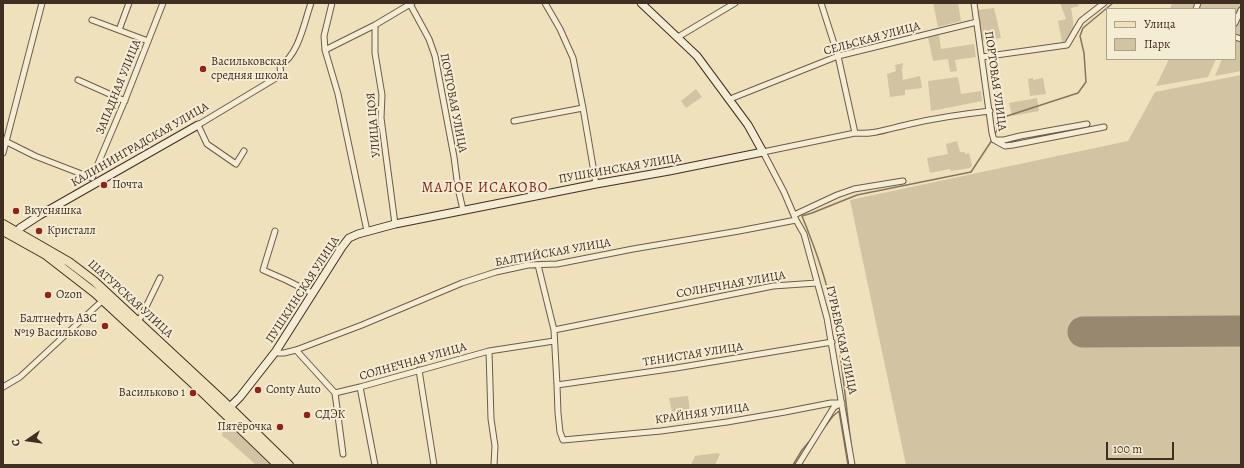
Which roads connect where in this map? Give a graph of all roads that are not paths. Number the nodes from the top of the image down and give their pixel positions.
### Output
1 (42, 3) edge
2 (129, 3) edge
3 (163, 3) edge
4 (311, 3) edge
5 (332, 3) edge
6 (545, 3) edge
7 (641, 3) edge
8 (735, 3) edge
9 (821, 3) edge
10 (974, 3) edge
11 (1104, 3) edge
12 (411, 4) edge
13 (1241, 10) edge
14 (92, 20) dead end
15 (1236, 21) edge
16 (977, 22) junction
17 (375, 25) junction
18 (119, 30) junction
19 (678, 37) junction
20 (148, 42) junction
21 (326, 50) junction
22 (838, 56) junction
23 (982, 57) junction
24 (78, 80) dead end
25 (730, 99) junction
26 (125, 101) junction
27 (583, 108) junction
28 (990, 111) junction
29 (514, 121) dead end
30 (1087, 124) dead end
31 (198, 125) junction
32 (1104, 127) dead end
33 (855, 134) junction
34 (995, 140) junction
35 (5, 141) edge
36 (244, 151) dead end
37 (763, 152) junction
38 (3, 153) edge
39 (95, 180) junction
40 (903, 181) dead end
41 (596, 184) junction
42 (463, 210) junction
43 (796, 219) junction
44 (3, 224) edge
45 (395, 224) junction
46 (3, 231) edge
47 (275, 231) dead end
48 (367, 231) junction
49 (15, 234) junction
50 (538, 265) junction
51 (160, 278) dead end
52 (817, 283) junction
53 (102, 288) junction
54 (312, 293) junction
55 (113, 298) junction
56 (103, 300) junction
57 (137, 321) junction
58 (554, 330) junction
59 (554, 341) junction
60 (832, 342) junction
61 (296, 350) junction
62 (489, 351) junction
63 (275, 353) junction
64 (418, 370) junction
65 (557, 385) junction
66 (3, 387) edge
67 (360, 387) junction
68 (335, 393) junction
69 (842, 403) junction
70 (227, 410) junction
71 (343, 454) dead end
72 (278, 465) edge
73 (289, 465) edge
74 (375, 465) edge
75 (434, 465) edge
76 (494, 465) edge
77 (798, 465) edge
78 (852, 465) edge

1 - 35 street
2 - 18 street
3 - 20 street, ЗАПАДНАЯ УЛИЦА
4 - 31 street, КАЛИНИНГРАДСКАЯ УЛИЦА
5 - 21 street
6 - 27 street
7 - 19 street, ГУРЬЕВСКАЯ УЛИЦА
8 - 19 street
9 - 22 street
10 - 16 street, ПОРТОВАЯ УЛИЦА
11 - 23 street
12 - 17 street
12 - 42 street, ПОЧТОВАЯ УЛИЦА
13 - 15 street
14 - 18 street
16 - 22 street, СЕЛЬСКАЯ УЛИЦА
16 - 23 street, ПОРТОВАЯ УЛИЦА
17 - 21 street
17 - 45 street, УЛИЦА ЦОЯ
18 - 20 street
19 - 25 street, ГУРЬЕВСКАЯ УЛИЦА
20 - 26 street, ЗАПАДНАЯ УЛИЦА
21 - 48 street
22 - 25 street, СЕЛЬСКАЯ УЛИЦА
22 - 33 street
23 - 28 street, ПОРТОВАЯ УЛИЦА
24 - 26 street
25 - 37 street, ГУРЬЕВСКАЯ УЛИЦА
26 - 39 street, ЗАПАДНАЯ УЛИЦА
27 - 29 street
27 - 41 street
28 - 33 street, ПУШКИНСКАЯ УЛИЦА
28 - 34 street, ПОРТОВАЯ УЛИЦА
30 - 34 street, ПОРТОВАЯ УЛИЦА
31 - 36 street
31 - 39 street, КАЛИНИНГРАДСКАЯ УЛИЦА
32 - 34 street
33 - 37 street, ПУШКИНСКАЯ УЛИЦА
35 - 38 street
35 - 39 street
37 - 41 street, ПУШКИНСКАЯ УЛИЦА
37 - 43 street, ГУРЬЕВСКАЯ УЛИЦА
39 - 49 street, КАЛИНИНГРАДСКАЯ УЛИЦА
40 - 43 street, БАЛТИЙСКАЯ УЛИЦА
41 - 42 street, ПУШКИНСКАЯ УЛИЦА
42 - 45 street, ПУШКИНСКАЯ УЛИЦА
43 - 50 street, БАЛТИЙСКАЯ УЛИЦА
43 - 52 street, ГУРЬЕВСКАЯ УЛИЦА
44 - 49 main road, ШАТУРСКАЯ УЛИЦА
45 - 48 street, ПУШКИНСКАЯ УЛИЦА
46 - 49 main road, ШАТУРСКАЯ УЛИЦА
47 - 54 street
48 - 54 street, ПУШКИНСКАЯ УЛИЦА
49 - 53 main road, ШАТУРСКАЯ УЛИЦА
49 - 56 main road, ШАТУРСКАЯ УЛИЦА
50 - 58 street
50 - 61 street, БАЛТИЙСКАЯ УЛИЦА
51 - 57 street
52 - 58 street, СОЛНЕЧНАЯ УЛИЦА
52 - 60 street, ГУРЬЕВСКАЯ УЛИЦА
53 - 55 main road, ШАТУРСКАЯ УЛИЦА
53 - 56 main road
54 - 63 street, ПУШКИНСКАЯ УЛИЦА
55 - 56 main road
55 - 57 main road, ШАТУРСКАЯ УЛИЦА
56 - 66 street
56 - 70 main road, ШАТУРСКАЯ УЛИЦА
57 - 70 main road, ШАТУРСКАЯ УЛИЦА
58 - 59 street
59 - 62 street, СОЛНЕЧНАЯ УЛИЦА
59 - 65 street
60 - 65 street, ТЕНИСТАЯ УЛИЦА
60 - 69 street, ГУРЬЕВСКАЯ УЛИЦА
61 - 63 street, БАЛТИЙСКАЯ УЛИЦА
61 - 68 street
62 - 64 street, СОЛНЕЧНАЯ УЛИЦА
62 - 76 street
63 - 70 street, ПУШКИНСКАЯ УЛИЦА
64 - 67 street, СОЛНЕЧНАЯ УЛИЦА
64 - 75 street
65 - 69 street, КРАЙНЯЯ УЛИЦА
67 - 68 street, СОЛНЕЧНАЯ УЛИЦА
67 - 74 street
68 - 71 street
69 - 77 street
69 - 78 street, ГУРЬЕВСКАЯ УЛИЦА
70 - 72 main road
70 - 73 main road

